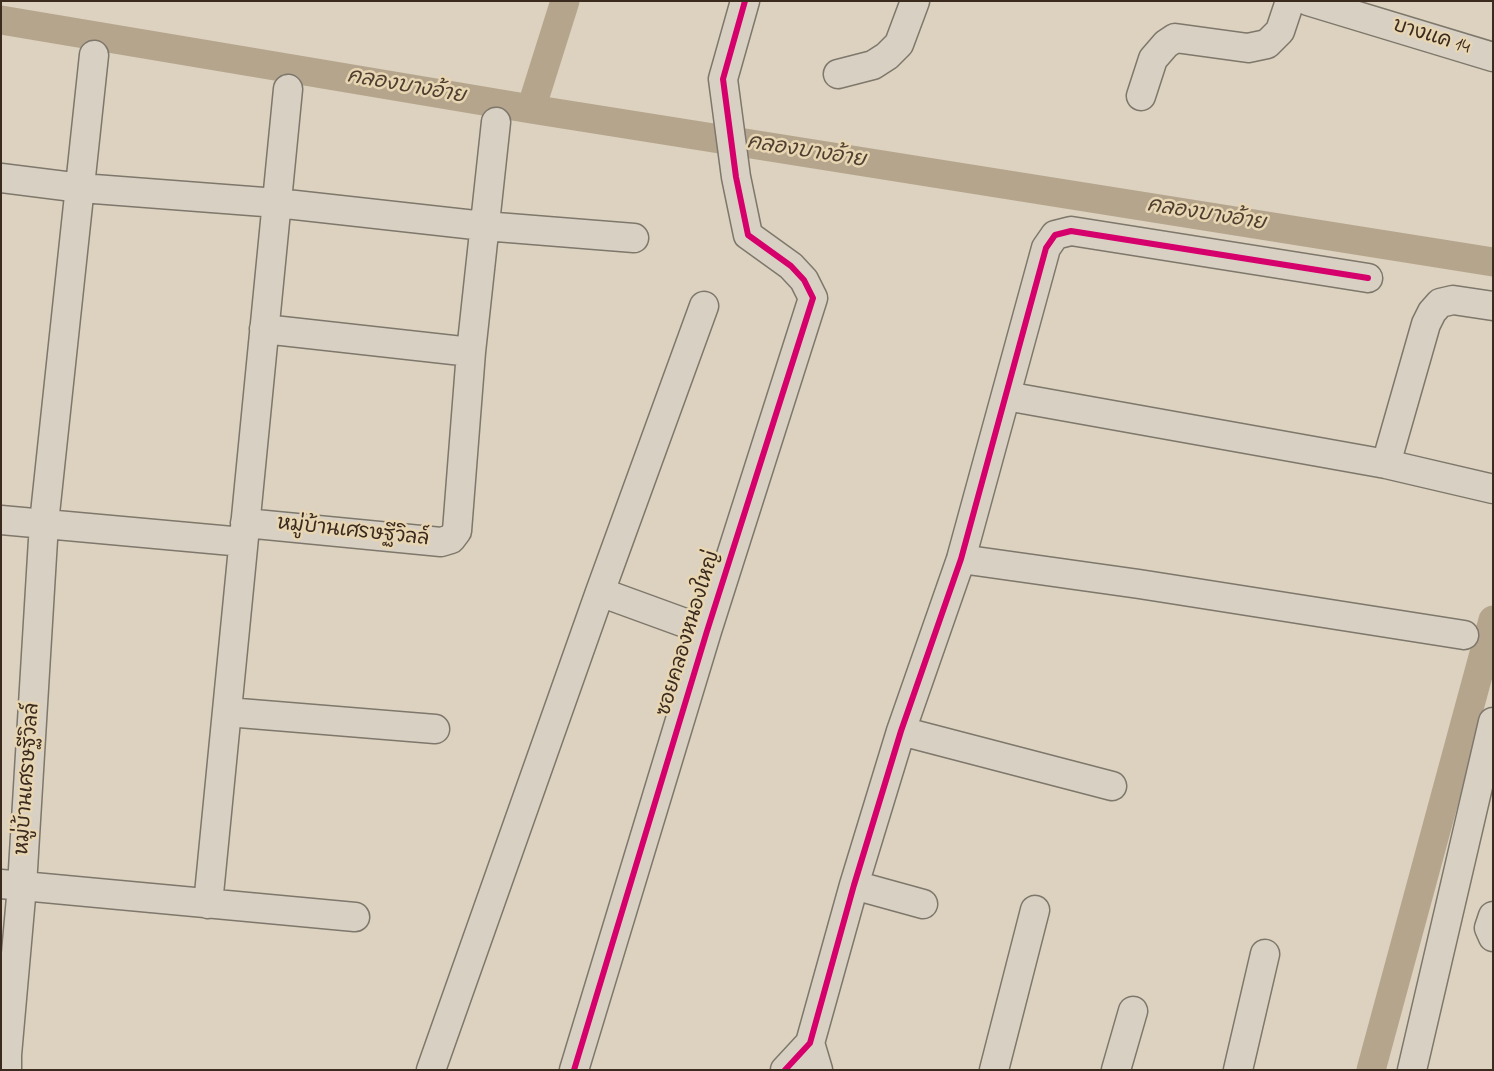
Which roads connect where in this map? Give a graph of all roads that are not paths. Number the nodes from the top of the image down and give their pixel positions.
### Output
1 (745, 1) edge
2 (914, 1) edge
3 (1290, 1) edge
4 (1308, 1) edge
5 (1371, 10) edge
6 (94, 55) dead end
7 (1493, 57) edge
8 (838, 74) dead end
9 (288, 88) dead end
10 (1140, 96) dead end
11 (496, 122) dead end
12 (1, 178) edge
13 (81, 188) junction
14 (277, 203) junction
15 (484, 226) junction
16 (634, 238) dead end
17 (1368, 278) dead end
18 (704, 306) dead end
19 (1493, 306) edge
20 (264, 329) junction
21 (471, 352) junction
22 (1006, 396) junction
23 (1386, 464) junction
24 (1493, 489) edge
25 (1, 520) edge
26 (44, 523) junction
27 (244, 532) junction
28 (961, 559) junction
29 (600, 592) junction
30 (707, 631) junction
31 (1464, 635) dead end
32 (226, 712) junction
33 (1493, 722) edge
34 (435, 729) dead end
35 (902, 731) junction
36 (1112, 786) dead end
37 (12, 885) edge
38 (854, 885) junction
39 (208, 904) junction
40 (923, 904) dead end
41 (1035, 910) dead end
42 (1493, 916) edge
43 (356, 917) dead end
44 (1493, 937) edge
45 (1265, 954) dead end
46 (1133, 1011) dead end
47 (810, 1043) junction
48 (7, 1070) edge
49 (431, 1070) edge
50 (574, 1070) edge
51 (785, 1070) edge
52 (818, 1070) edge
53 (994, 1070) edge
54 (1116, 1070) edge
55 (1238, 1070) edge
56 (1412, 1070) edge

1 - 30 street, ซอยคลองหนองใหญ่
2 - 8 street
3 - 10 street
4 - 5 street, บางแค 14
5 - 7 street, บางแค 14
6 - 13 street, หมู่บ้านเศรษฐีวิลล์
9 - 14 street
11 - 15 street, หมู่บ้านเศรษฐีวิลล์
12 - 13 street
13 - 14 street
13 - 26 street, หมู่บ้านเศรษฐีวิลล์
14 - 15 street
14 - 20 street
15 - 16 street
15 - 21 street, หมู่บ้านเศรษฐีวิลล์
17 - 22 street
18 - 29 street
19 - 23 street
20 - 21 street
20 - 27 street
21 - 27 street, หมู่บ้านเศรษฐีวิลล์
22 - 23 street
22 - 28 street
23 - 24 street
25 - 26 street, หมู่บ้านเศรษฐีวิลล์
26 - 27 street, หมู่บ้านเศรษฐีวิลล์
26 - 37 street, หมู่บ้านเศรษฐีวิลล์
27 - 32 street
28 - 31 street
28 - 35 street
29 - 30 street
29 - 49 street
30 - 50 street, ซอยคลองหนองใหญ่
32 - 34 street
32 - 39 street
33 - 56 street
35 - 36 street
35 - 38 street
37 - 39 street
37 - 48 street, หมู่บ้านเศรษฐีวิลล์
38 - 40 street
38 - 47 street
39 - 43 street
41 - 53 street
42 - 44 street
45 - 55 street
46 - 54 street
47 - 51 street
47 - 52 street

